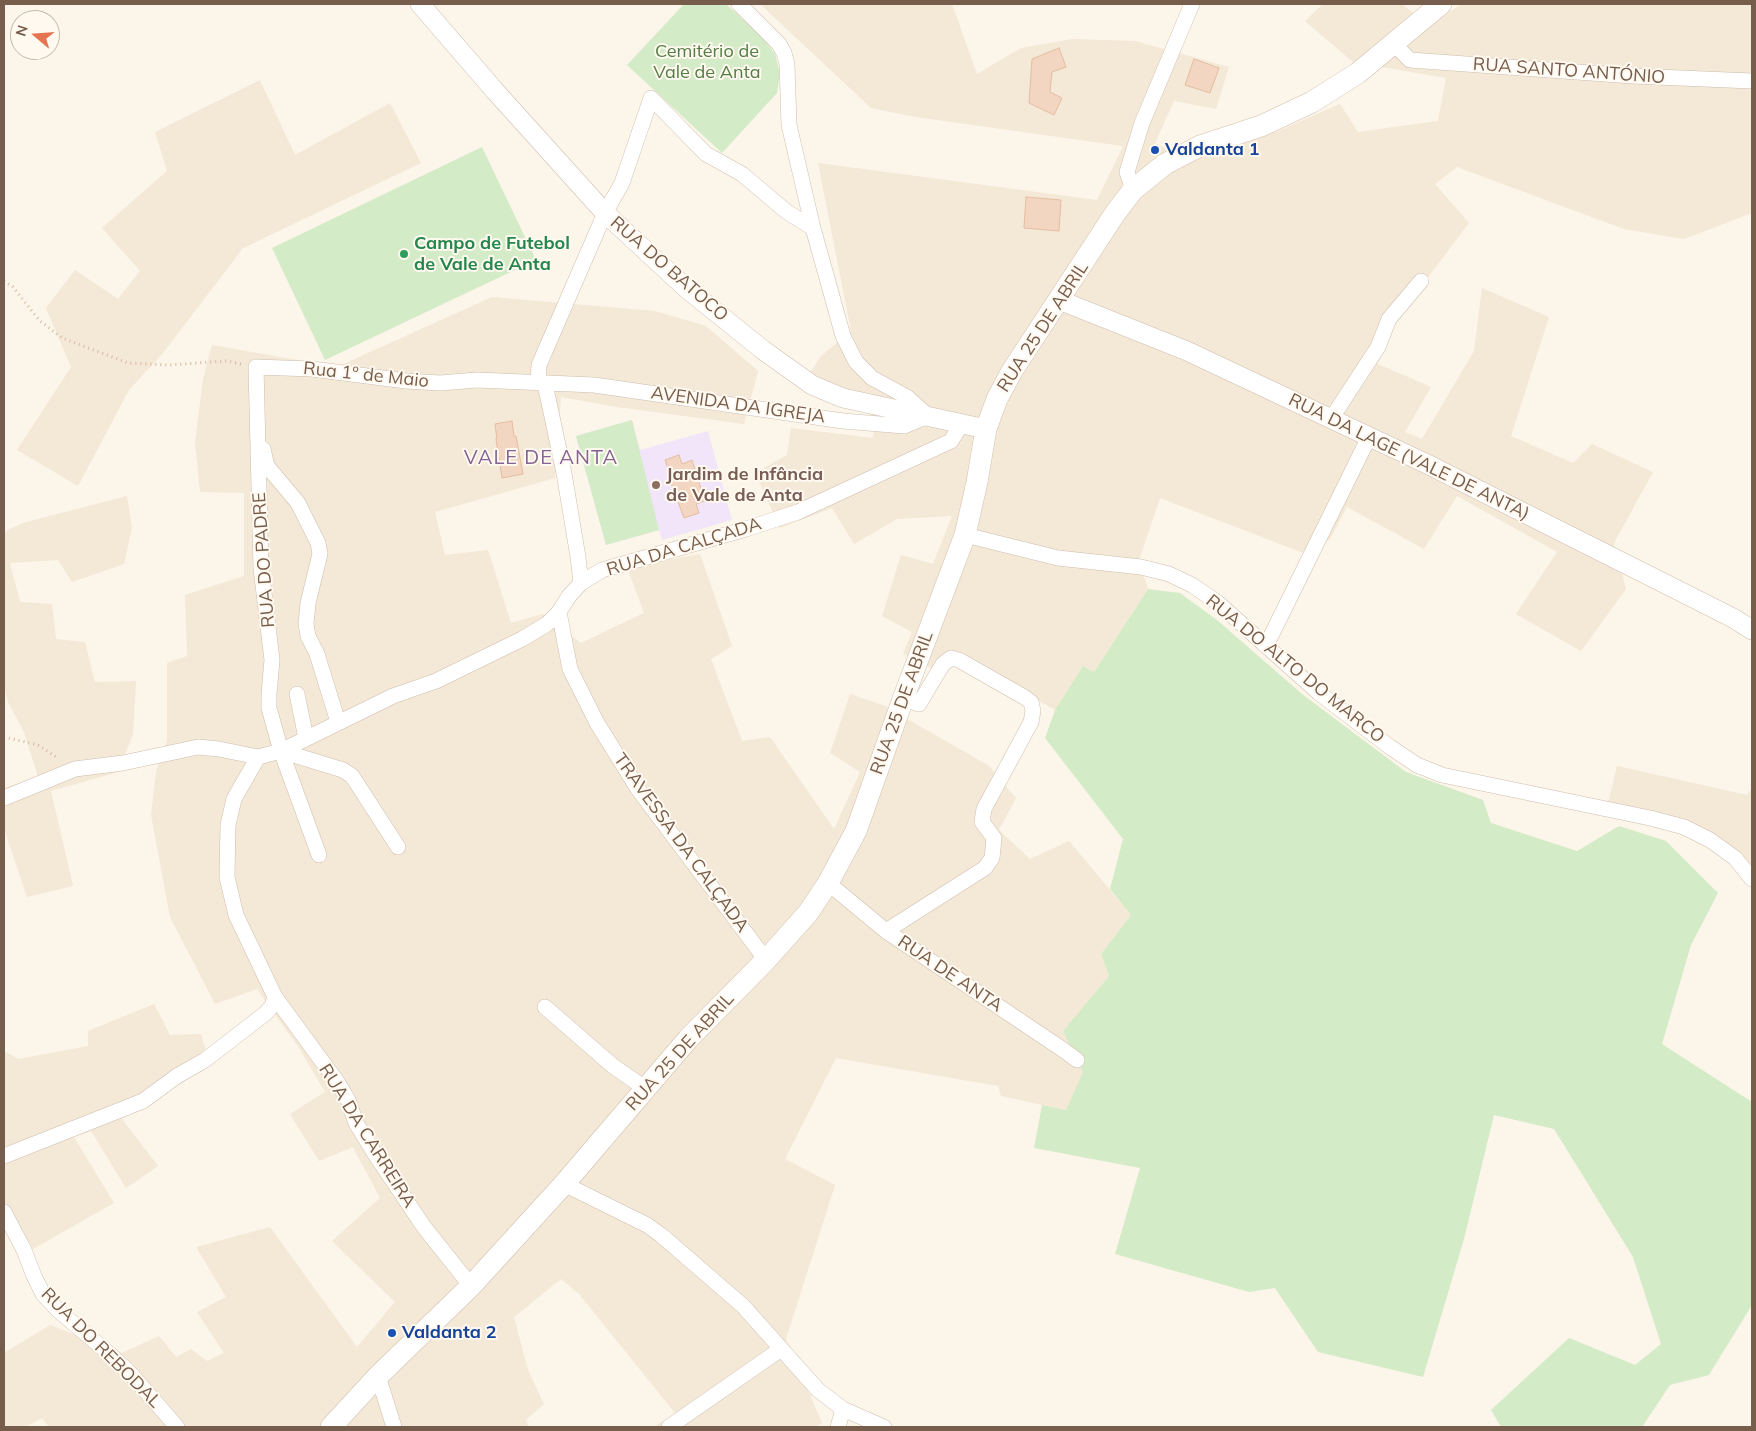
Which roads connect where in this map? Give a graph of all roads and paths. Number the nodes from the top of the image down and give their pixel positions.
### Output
1 (420, 4) edge
2 (739, 4) edge
3 (1192, 4) edge
4 (1441, 4) edge
5 (1393, 43) junction
6 (1752, 81) edge
7 (1133, 190) junction
8 (605, 213) junction
9 (813, 228) junction
10 (4, 281) edge
11 (1421, 281) dead end
12 (1059, 300) junction
13 (256, 367) junction
14 (542, 384) junction
15 (928, 416) junction
16 (1331, 419) junction
17 (962, 424) junction
18 (986, 429) junction
19 (1369, 437) junction
20 (257, 441) junction
21 (965, 535) junction
22 (581, 583) junction
23 (559, 612) junction
24 (1752, 630) edge
25 (1266, 646) junction
26 (296, 694) dead end
27 (902, 699) junction
28 (338, 722) junction
29 (4, 737) edge
30 (306, 738) junction
31 (281, 751) junction
32 (258, 757) junction
33 (75, 769) junction
34 (4, 798) edge
35 (398, 847) dead end
36 (319, 855) dead end
37 (1752, 879) edge
38 (828, 883) junction
39 (886, 931) junction
40 (766, 960) junction
41 (275, 997) junction
42 (545, 1007) dead end
43 (1077, 1060) dead end
44 (646, 1090) junction
45 (4, 1156) edge
46 (564, 1184) junction
47 (4, 1212) edge
48 (471, 1286) junction
49 (781, 1349) junction
50 (378, 1376) junction
51 (843, 1409) junction
52 (177, 1427) edge
53 (331, 1427) edge
54 (394, 1427) edge
55 (669, 1427) edge
56 (838, 1427) edge
57 (884, 1427) edge

1 - 8 street, RUA DO BATOCO
2 - 9 street
3 - 7 street
4 - 5 main road, RUA 25 DE ABRIL
5 - 6 street, RUA SANTO ANTÓNIO
5 - 7 main road, RUA 25 DE ABRIL
7 - 12 main road, RUA 25 DE ABRIL
8 - 9 street
8 - 14 street
8 - 15 street, RUA DO BATOCO
9 - 15 street
10 - 13 path
11 - 16 street
12 - 16 street, RUA DA LAGE (VALE DE ANTA)
12 - 18 main road, RUA 25 DE ABRIL
13 - 14 street, Rua 1º de Maio
13 - 20 street, RUA DO PADRE
14 - 15 street, AVENIDA DA IGREJA
14 - 22 street
15 - 17 street, RUA DO BATOCO
16 - 19 street, RUA DA LAGE (VALE DE ANTA)
17 - 18 street, RUA DO BATOCO
17 - 22 street, RUA DA CALÇADA
18 - 21 main road, RUA 25 DE ABRIL
19 - 24 street, RUA DA LAGE (VALE DE ANTA)
19 - 25 street
20 - 28 street
20 - 31 street, RUA DO PADRE
21 - 25 street, RUA DO ALTO DO MARCO
21 - 27 main road, RUA 25 DE ABRIL
22 - 23 street, RUA DA CALÇADA
23 - 28 street, RUA DA CALÇADA
23 - 40 street, TRAVESSA DA CALÇADA
25 - 37 street, RUA DO ALTO DO MARCO
26 - 30 street
27 - 38 main road, RUA 25 DE ABRIL
27 - 39 street
28 - 30 street, RUA DA CALÇADA
29 - 33 path
30 - 31 street, RUA DA CALÇADA
31 - 32 street, RUA DA CALÇADA
31 - 35 street
31 - 36 street, RUA DO PADRE
32 - 33 street
32 - 41 street, RUA DA CARREIRA
33 - 34 street
38 - 39 street, RUA DE ANTA
38 - 40 main road, RUA 25 DE ABRIL
39 - 43 street, RUA DE ANTA
40 - 44 main road, RUA 25 DE ABRIL
41 - 45 street
41 - 48 street, RUA DA CARREIRA
42 - 44 street
44 - 46 main road, RUA 25 DE ABRIL
46 - 48 main road, RUA 25 DE ABRIL
46 - 49 street
47 - 52 street, RUA DO REBODAL
48 - 50 main road, RUA 25 DE ABRIL
49 - 51 street
49 - 55 street
50 - 53 main road, RUA 25 DE ABRIL
50 - 54 street
51 - 56 street
51 - 57 street

